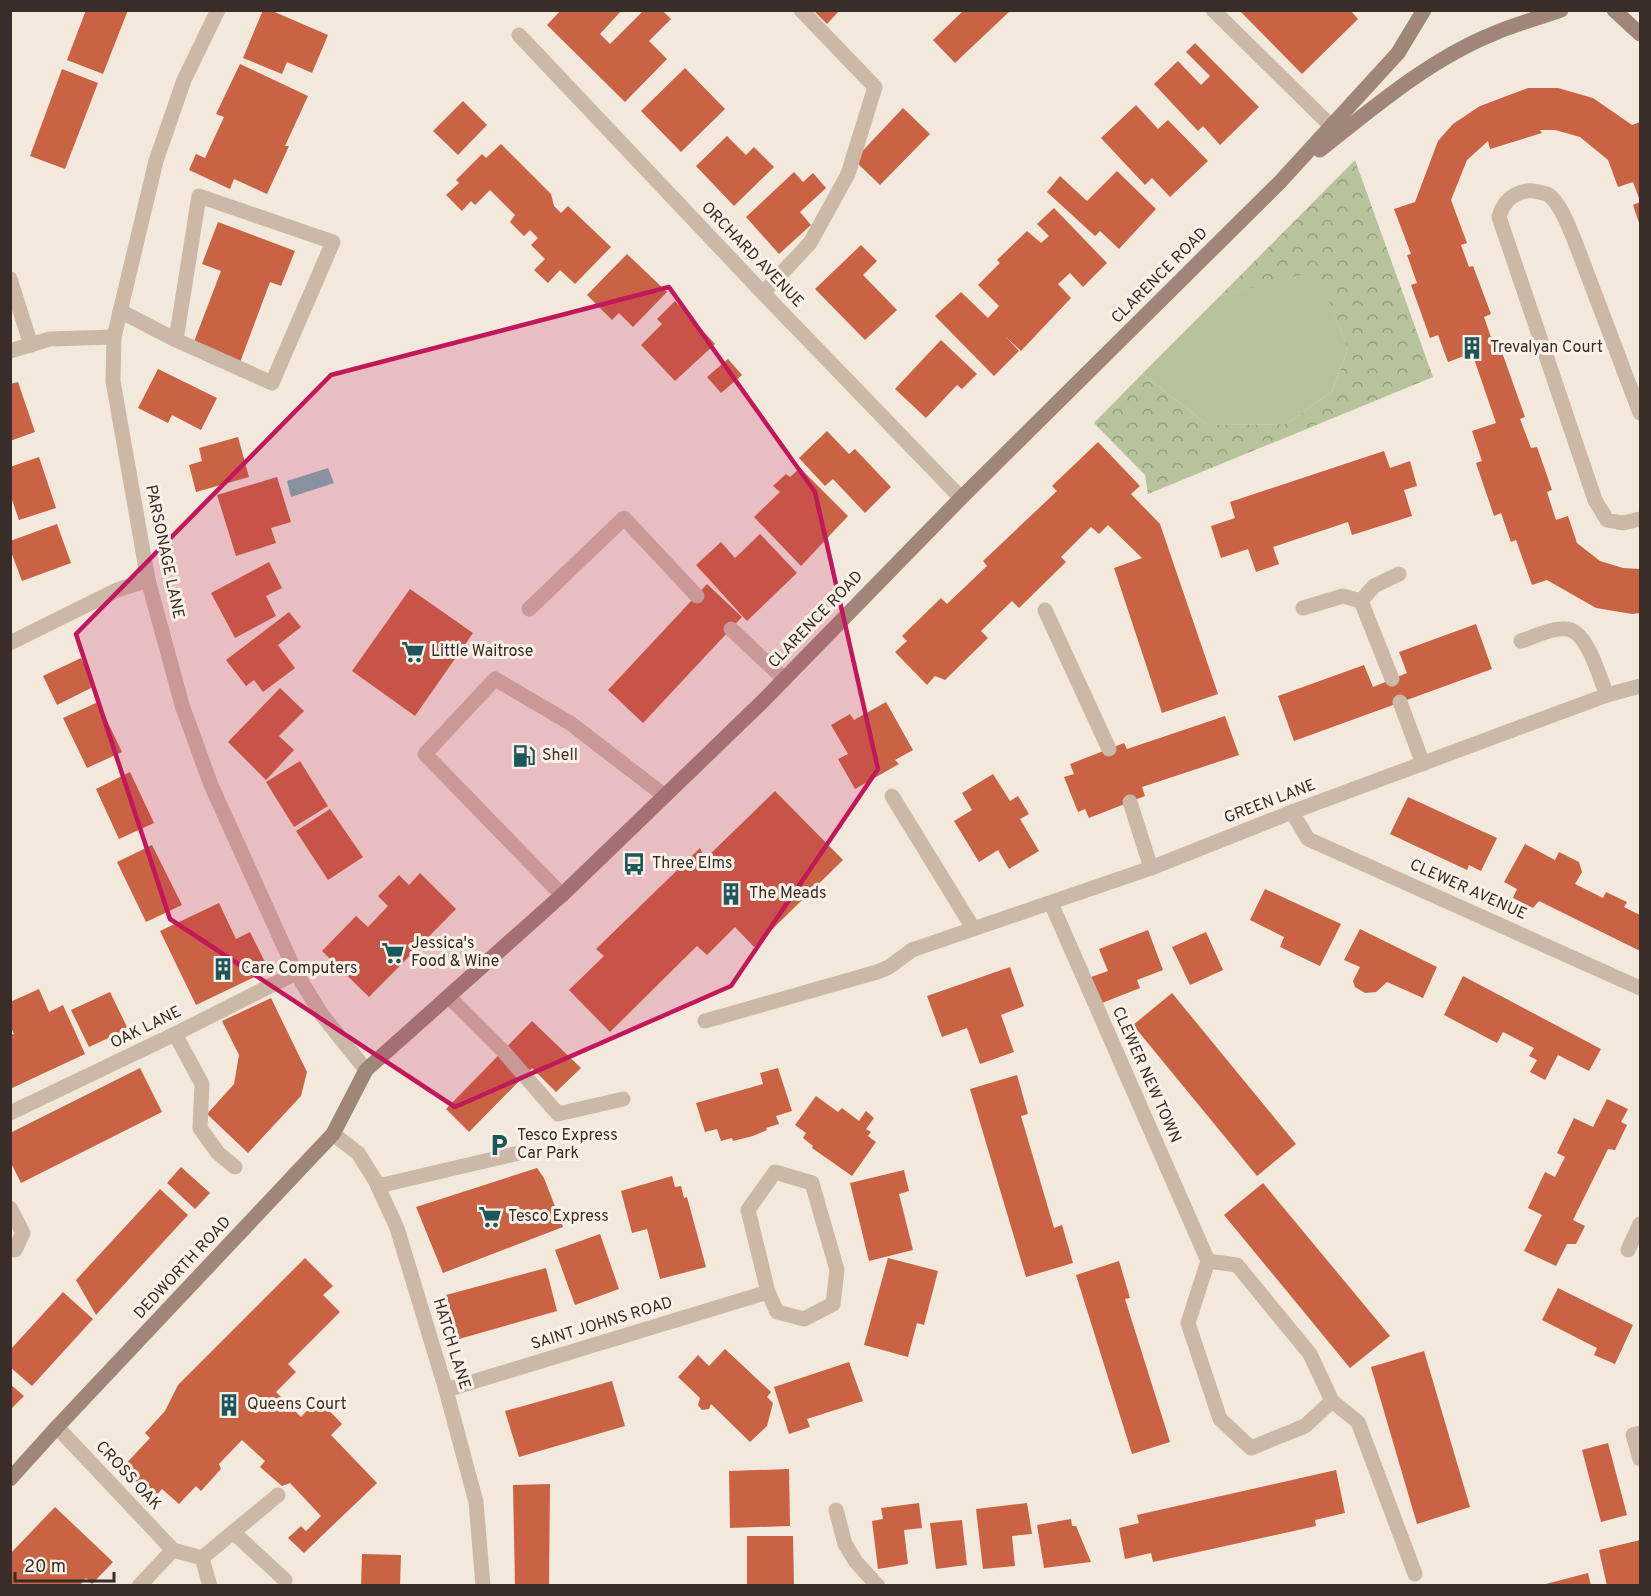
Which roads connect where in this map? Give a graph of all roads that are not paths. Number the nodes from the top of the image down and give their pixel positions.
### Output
1 (218, 10) edge
2 (801, 10) edge
3 (1213, 10) edge
4 (1424, 10) edge
5 (1560, 10) edge
6 (1614, 10) edge
7 (1641, 34) edge
8 (519, 35) dead end
9 (1331, 126) junction
10 (1280, 182) junction
11 (10, 279) edge
12 (763, 293) junction
13 (120, 311) junction
14 (114, 337) junction
15 (176, 340) junction
16 (31, 345) junction
17 (10, 351) edge
18 (1641, 413) edge
19 (961, 498) junction
20 (1640, 521) edge
21 (1399, 574) dead end
22 (148, 580) junction
23 (697, 596) dead end
24 (1361, 601) junction
25 (1303, 608) dead end
26 (529, 609) dead end
27 (1046, 610) dead end
28 (731, 629) dead end
29 (1521, 641) dead end
30 (10, 643) edge
31 (784, 679) junction
32 (1392, 679) dead end
33 (1641, 686) edge
34 (1607, 695) junction
35 (1400, 702) dead end
36 (1109, 749) dead end
37 (1423, 764) junction
38 (665, 796) junction
39 (892, 796) dead end
40 (1130, 802) dead end
41 (1292, 812) junction
42 (1151, 868) junction
43 (562, 895) junction
44 (1051, 903) junction
45 (973, 928) junction
46 (296, 973) junction
47 (1641, 988) edge
48 (449, 997) junction
49 (705, 1021) dead end
50 (175, 1034) junction
51 (366, 1070) junction
52 (623, 1099) dead end
53 (10, 1113) edge
54 (333, 1134) junction
55 (519, 1153) dead end
56 (234, 1167) dead end
57 (378, 1186) junction
58 (10, 1208) edge
59 (1641, 1224) edge
60 (15, 1250) dead end
61 (1628, 1250) dead end
62 (1208, 1261) junction
63 (768, 1292) junction
64 (446, 1390) junction
65 (1332, 1401) junction
66 (57, 1427) junction
67 (1641, 1433) edge
68 (1641, 1459) edge
69 (10, 1479) edge
70 (278, 1495) dead end
71 (836, 1510) dead end
72 (233, 1532) junction
73 (173, 1550) junction
74 (202, 1558) junction
75 (1415, 1574) dead end
76 (285, 1580) dead end
77 (139, 1586) edge
78 (210, 1586) edge
79 (483, 1586) edge
80 (878, 1586) edge

1 - 13 street, PARSONAGE LANE
2 - 12 street
3 - 9 street
4 - 9 main road, CLARENCE ROAD
5 - 10 main road, CLARENCE ROAD
6 - 7 main road
8 - 12 street, ORCHARD AVENUE
9 - 10 main road, CLARENCE ROAD
10 - 19 main road, CLARENCE ROAD
11 - 16 street
12 - 19 street, ORCHARD AVENUE
13 - 14 street, PARSONAGE LANE
13 - 15 street
14 - 16 street
14 - 22 street, PARSONAGE LANE
15 - 15 street
16 - 17 street
18 - 20 street
19 - 31 main road, CLARENCE ROAD
21 - 24 street
22 - 30 street
22 - 46 street, PARSONAGE LANE
23 - 26 street
24 - 25 street
24 - 32 street
27 - 36 street
28 - 31 street
29 - 34 street
31 - 38 main road, CLARENCE ROAD
33 - 34 street, GREEN LANE
34 - 37 street, GREEN LANE
35 - 37 street
37 - 41 street, GREEN LANE
38 - 43 main road, CLARENCE ROAD
38 - 43 street
39 - 45 street
40 - 42 street
41 - 42 street, GREEN LANE
41 - 47 street, CLEWER AVENUE
42 - 44 street, GREEN LANE
43 - 48 main road, CLARENCE ROAD
44 - 45 street, GREEN LANE
44 - 62 street, CLEWER NEW TOWN
45 - 49 street, GREEN LANE
46 - 50 street, OAK LANE
46 - 51 street, PARSONAGE LANE
48 - 51 main road, CLARENCE ROAD
48 - 52 street
50 - 53 street, OAK LANE
50 - 56 street
51 - 54 main road, DEDWORTH ROAD
54 - 57 street, HATCH LANE
54 - 66 main road, DEDWORTH ROAD
55 - 57 street
57 - 64 street, HATCH LANE
58 - 60 street
59 - 61 street
62 - 65 street
62 - 65 street
63 - 63 street
63 - 64 street, SAINT JOHNS ROAD
64 - 79 street, HATCH LANE
65 - 75 street
66 - 69 main road, DEDWORTH ROAD
66 - 73 street, CROSS OAK
67 - 68 street
70 - 72 street
71 - 80 street
72 - 74 street
72 - 76 street
73 - 74 street
73 - 77 street
74 - 78 street

